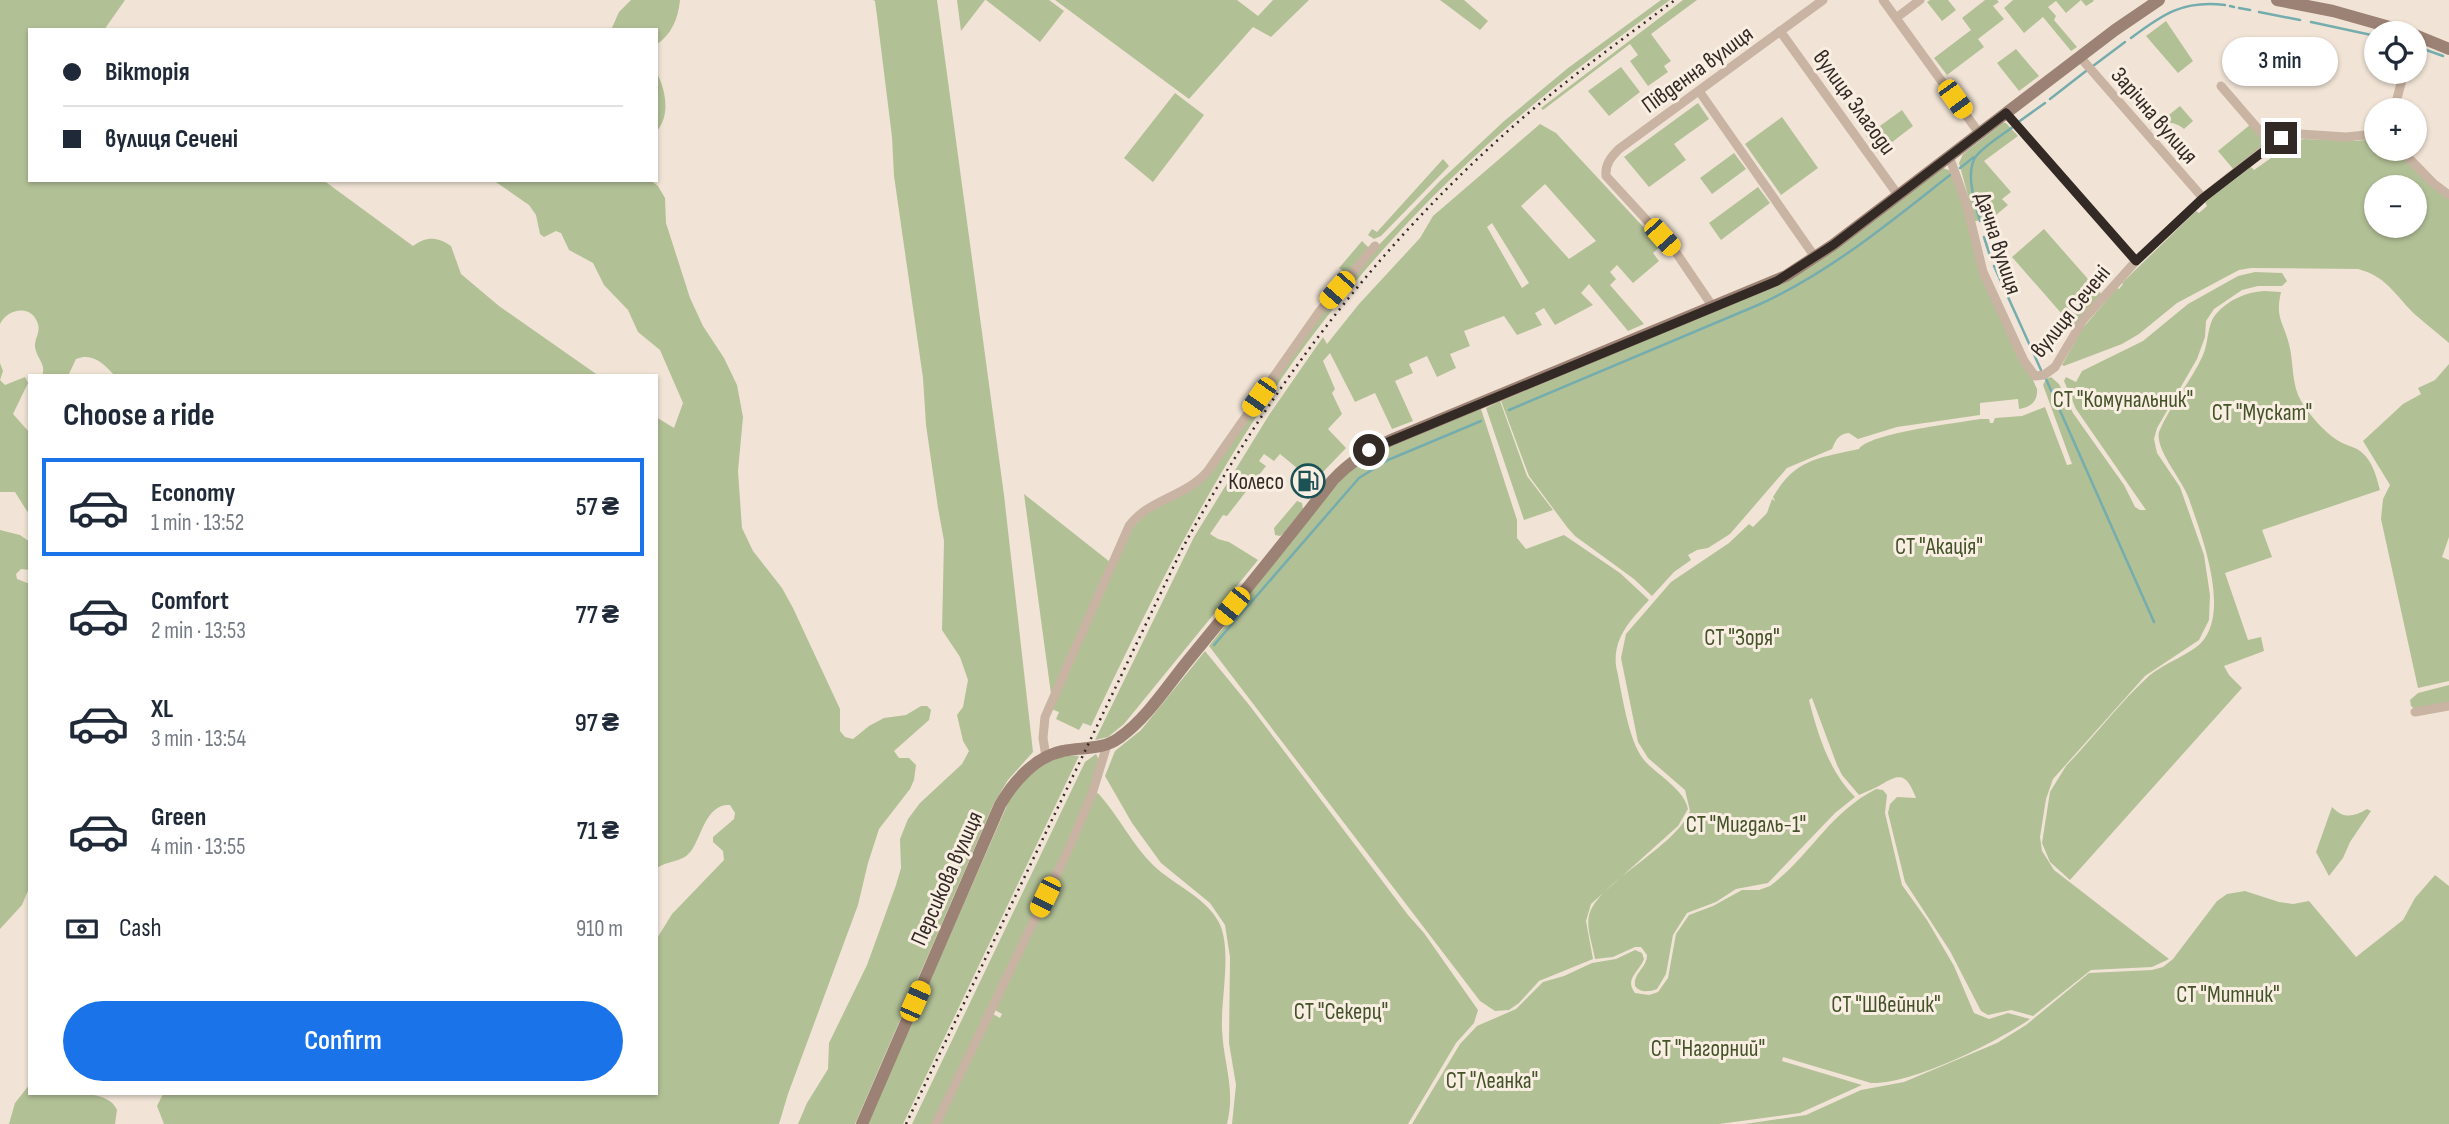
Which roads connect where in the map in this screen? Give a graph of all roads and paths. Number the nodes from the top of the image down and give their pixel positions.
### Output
1 (1823, 0) edge
2 (1883, 0) edge
3 (1920, 0) edge
4 (2277, 0) edge
5 (2149, 2) edge
6 (1896, 18) junction
7 (2368, 21) edge
8 (1780, 31) junction
9 (2427, 40) edge
10 (2449, 49) edge
11 (2080, 57) junction
12 (2221, 86) dead end
13 (1699, 91) junction
14 (2006, 113) junction
15 (1979, 133) junction
16 (2364, 135) edge
17 (2271, 144) junction
18 (1949, 156) junction
19 (2412, 161) edge
20 (1898, 195) junction
21 (2449, 195) edge
22 (2203, 198) junction
23 (1375, 246) dead end
24 (1815, 257) junction
25 (2136, 261) junction
26 (1713, 307) junction
27 (2035, 376) joint
28 (2449, 706) edge
29 (2415, 712) dead end
30 (1107, 745) junction
31 (1046, 757) junction
32 (862, 1124) edge
33 (936, 1124) edge

1 - 8 street, Південна вулиця
2 - 6 street
3 - 6 street
4 - 7 main road
5 - 11 main road, Персикова вулиця
6 - 15 street
8 - 13 street, Південна вулиця
8 - 20 street, вулиця Злагоди
9 - 10 main road
11 - 14 main road, Персикова вулиця
11 - 22 street, Зарічна вулиця
12 - 17 street
13 - 24 street
13 - 26 street, Південна вулиця
14 - 15 main road, Персикова вулиця
14 - 25 street
15 - 18 main road, Персикова вулиця
16 - 17 street, вулиця Сечені
17 - 22 street, вулиця Сечені
18 - 20 main road, Персикова вулиця
18 - 27 street, Дачна вулиця
19 - 21 street
20 - 24 main road, Персикова вулиця
22 - 25 street, вулиця Сечені
23 - 31 street
24 - 26 main road, Персикова вулиця
25 - 27 street, вулиця Сечені
26 - 30 main road, Персикова вулиця
28 - 29 street
30 - 31 main road, Персикова вулиця
30 - 33 street
31 - 32 main road, Персикова вулиця

